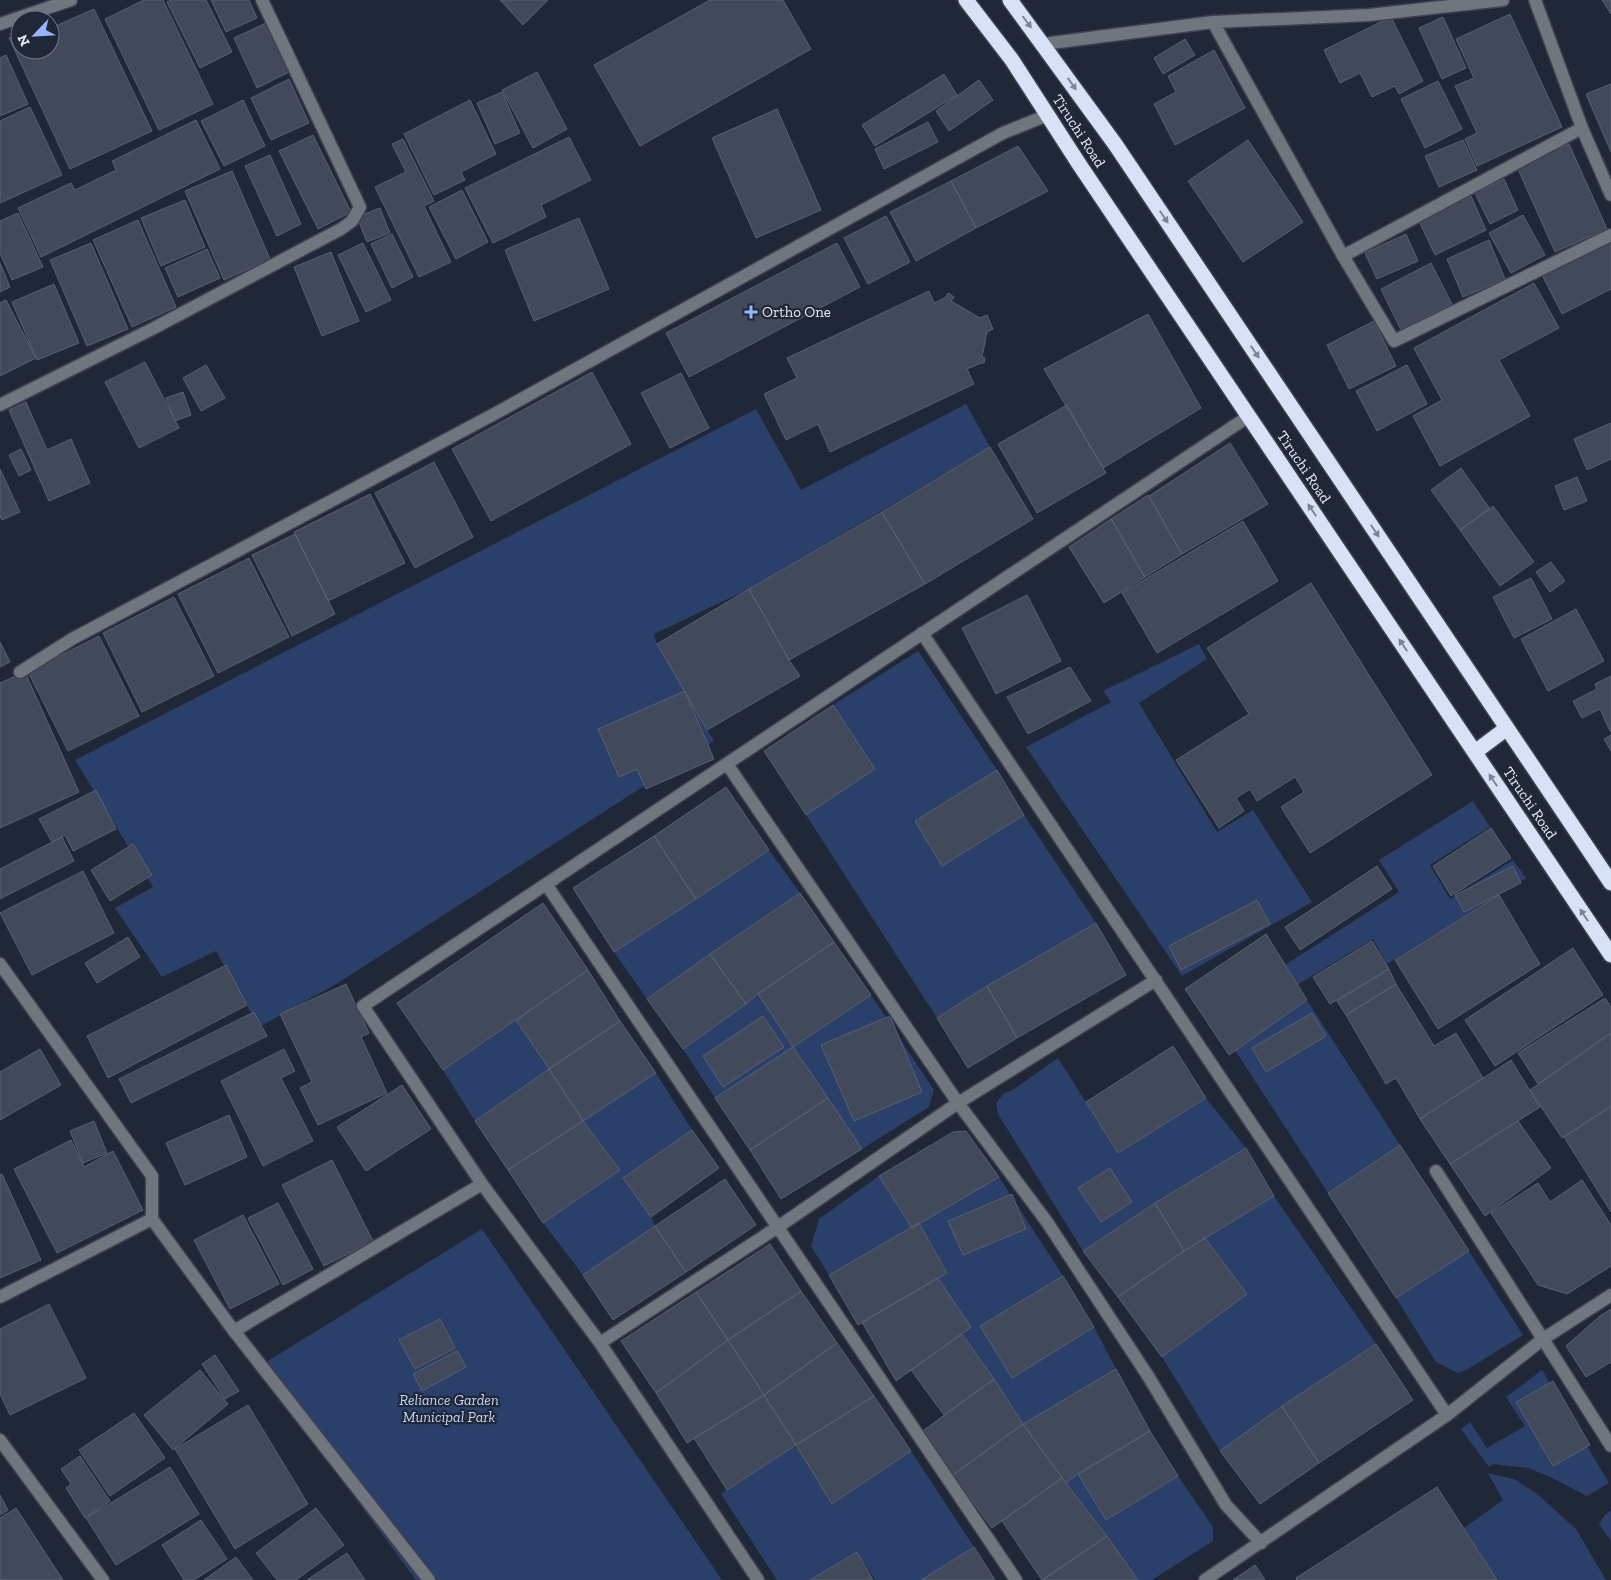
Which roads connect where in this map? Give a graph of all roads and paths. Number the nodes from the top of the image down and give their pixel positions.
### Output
1 (71, 0) edge
2 (262, 0) edge
3 (966, 0) edge
4 (1010, 0) edge
5 (1503, 0) edge
6 (1534, 0) edge
7 (1213, 22) junction
8 (0, 24) edge
9 (1044, 44) junction
10 (1048, 115) junction
11 (1582, 128) junction
12 (1611, 195) edge
13 (1611, 235) edge
14 (1343, 256) junction
15 (0, 405) edge
16 (1249, 416) junction
17 (922, 633) junction
18 (20, 672) dead end
19 (1507, 728) junction
20 (1475, 752) junction
21 (727, 764) junction
22 (1611, 883) edge
23 (546, 884) junction
24 (1611, 955) edge
25 (0, 964) edge
26 (1156, 980) junction
27 (958, 1103) junction
28 (1436, 1171) dead end
29 (482, 1184) junction
30 (152, 1218) junction
31 (778, 1227) junction
32 (1611, 1295) edge
33 (0, 1297) edge
34 (234, 1331) junction
35 (1543, 1339) junction
36 (600, 1343) junction
37 (1447, 1415) junction
38 (0, 1440) edge
39 (1611, 1446) edge
40 (1260, 1543) junction
41 (103, 1580) edge
42 (429, 1580) edge
43 (758, 1580) edge
44 (1016, 1580) edge
45 (1205, 1580) edge

1 - 8 street
2 - 15 street
3 - 10 highway, Tiruchi Road
4 -> 9 highway, Tiruchi Road
5 - 7 street
6 - 11 street
7 - 9 street
7 - 14 street
9 -> 19 highway, Tiruchi Road
10 - 16 highway, Tiruchi Road
10 - 18 street
11 - 12 street
11 - 14 street
13 - 14 street
16 - 17 street
20 -> 16 highway, Tiruchi Road
17 - 21 street
17 - 26 street
19 - 20 highway
19 - 22 highway, Tiruchi Road
24 -> 20 highway, Tiruchi Road
21 - 23 street
21 - 27 street
23 - 29 street
23 - 31 street
25 - 30 street
26 - 27 street
26 - 37 street
27 - 31 street
27 - 40 street
28 - 35 street
29 - 34 street
29 - 36 street
30 - 33 street
30 - 34 street
31 - 36 street
31 - 44 street
32 - 35 street
34 - 42 street
35 - 37 street
35 - 39 street
36 - 43 street
37 - 40 street
38 - 41 street
40 - 45 street

